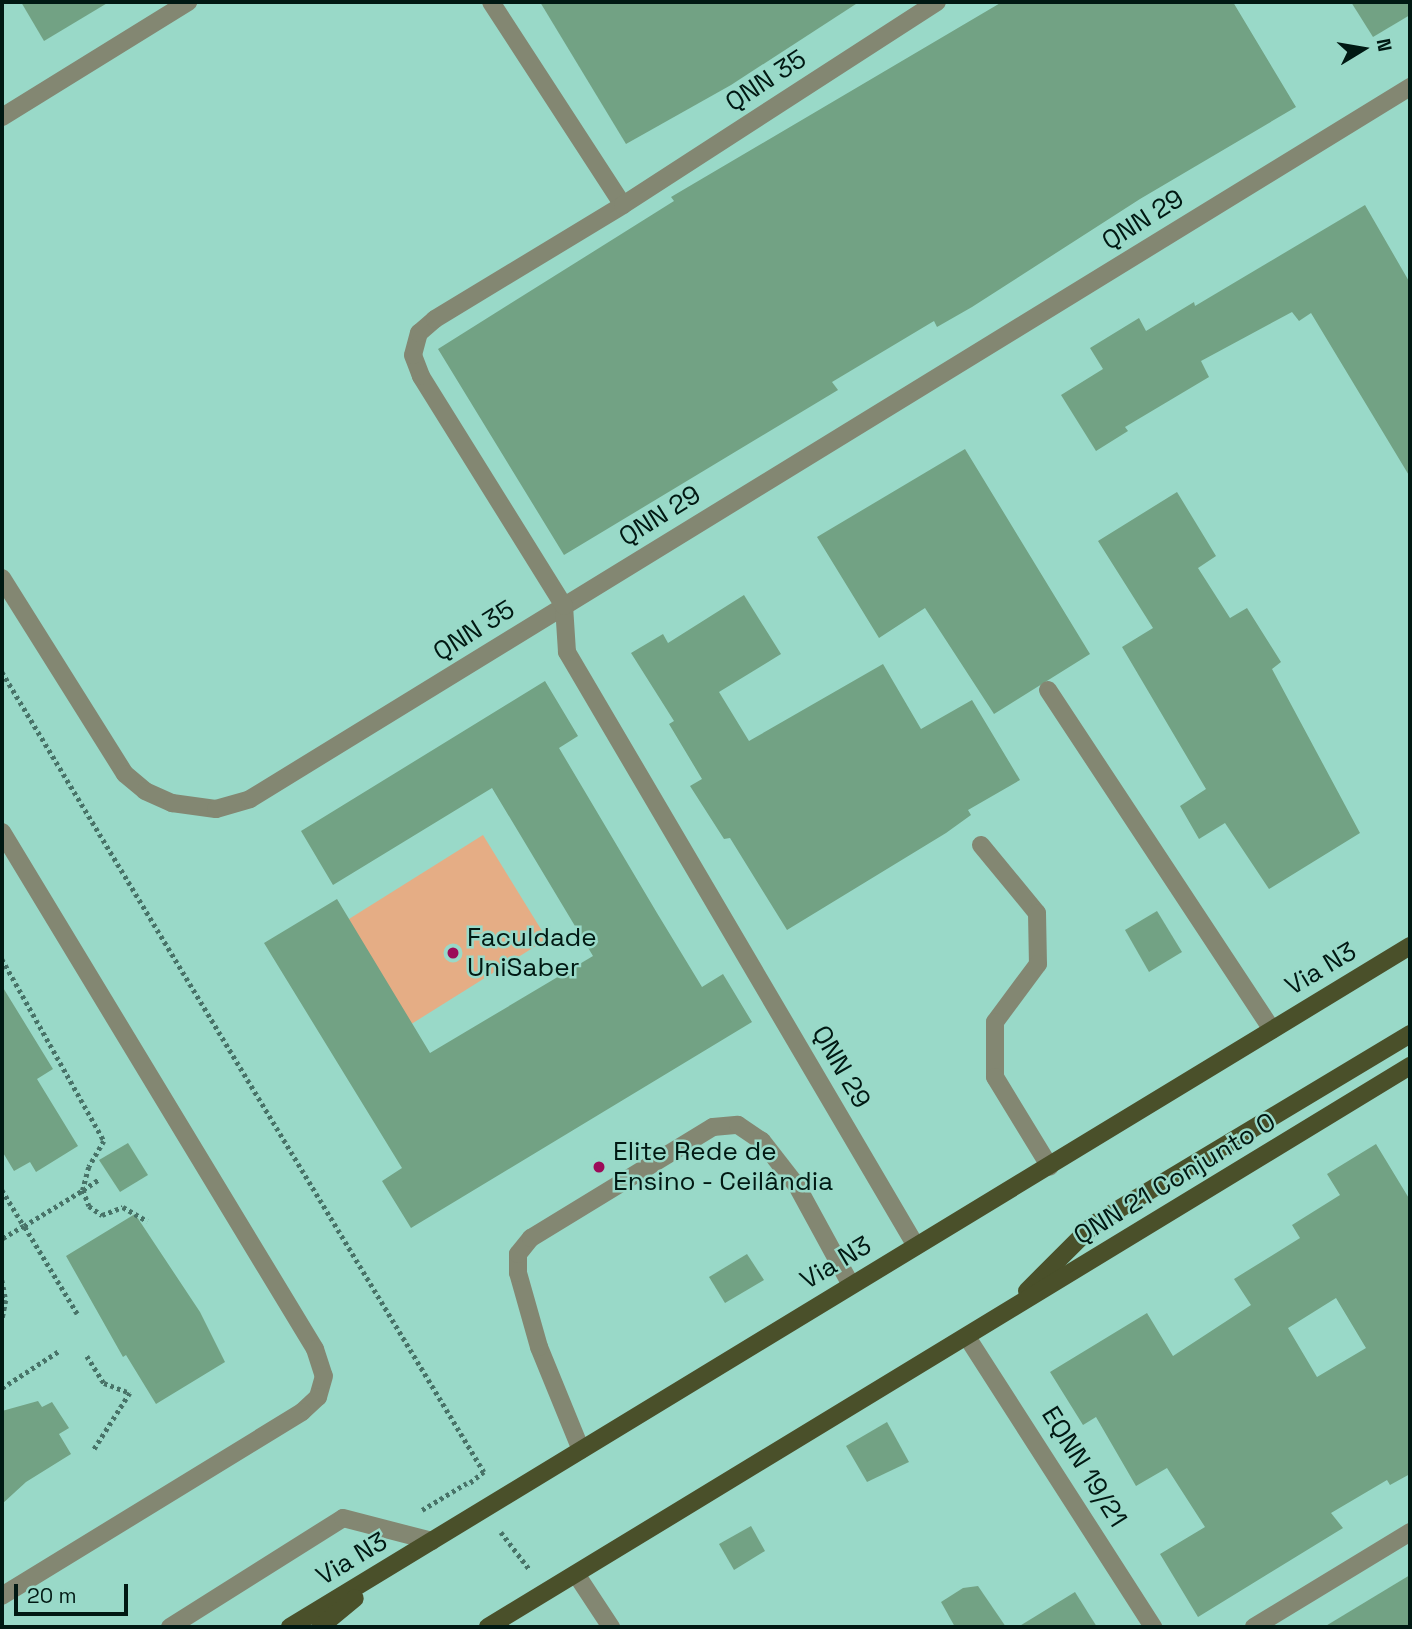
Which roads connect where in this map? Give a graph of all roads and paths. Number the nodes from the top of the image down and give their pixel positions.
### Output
1 (491, 2) edge
2 (937, 2) edge
3 (182, 3) edge
4 (1410, 87) edge
5 (2, 117) edge
6 (623, 205) junction
7 (2, 578) edge
8 (564, 606) junction
9 (2, 672) edge
10 (1048, 690) dead end
11 (2, 832) edge
12 (981, 845) dead end
13 (1410, 946) edge
14 (2, 959) edge
15 (1272, 1030) junction
16 (1410, 1034) edge
17 (1410, 1066) edge
18 (1049, 1167) junction
19 (98, 1180) dead end
20 (2, 1190) edge
21 (83, 1190) junction
22 (147, 1221) dead end
23 (24, 1226) junction
24 (2, 1239) edge
25 (916, 1246) junction
26 (2, 1280) edge
27 (851, 1285) junction
28 (77, 1314) dead end
29 (1002, 1316) junction
30 (2, 1320) edge
31 (967, 1337) junction
32 (59, 1351) dead end
33 (87, 1356) dead end
34 (2, 1388) edge
35 (581, 1450) junction
36 (93, 1451) dead end
37 (467, 1483) junction
38 (483, 1509) junction
39 (391, 1529) junction
40 (1410, 1532) edge
41 (432, 1541) junction
42 (404, 1558) junction
43 (576, 1574) junction
44 (547, 1592) junction
45 (2, 1596) edge
46 (170, 1627) edge
47 (290, 1627) edge
48 (320, 1627) edge
49 (488, 1627) edge
50 (611, 1627) edge
51 (1153, 1627) edge
52 (1254, 1627) edge

1 - 6 street
2 - 6 street, QNN 35
3 - 5 street
4 - 8 street, QNN 29
6 - 8 street, QNN 35
7 - 8 street, QNN 35
8 - 25 street, QNN 29
9 - 37 path
10 - 15 street
11 - 45 street
12 - 18 street
13 - 15 main road, Via N3
14 - 21 path
15 - 18 main road, Via N3
16 - 29 main road
17 - 29 main road, QNN 21 Conjunto O
18 - 25 main road, Via N3
19 - 21 path
20 - 23 path
21 - 22 path
21 - 23 path
23 - 24 path
23 - 28 path
25 - 27 main road, Via N3
26 - 30 path
27 - 35 main road, Via N3
27 - 35 street
29 - 31 main road, QNN 21 Conjunto O
31 - 43 main road
31 - 51 street, EQNN 19/21
32 - 34 path
33 - 36 path
35 - 38 main road, Via N3
37 - 38 path
37 - 39 path
38 - 41 main road, Via N3
38 - 44 path
39 - 41 street
39 - 46 street
40 - 52 street
41 - 42 main road, Via N3
42 - 47 main road, Via N3
42 - 48 main road
43 - 44 main road
43 - 50 street
44 - 49 main road

